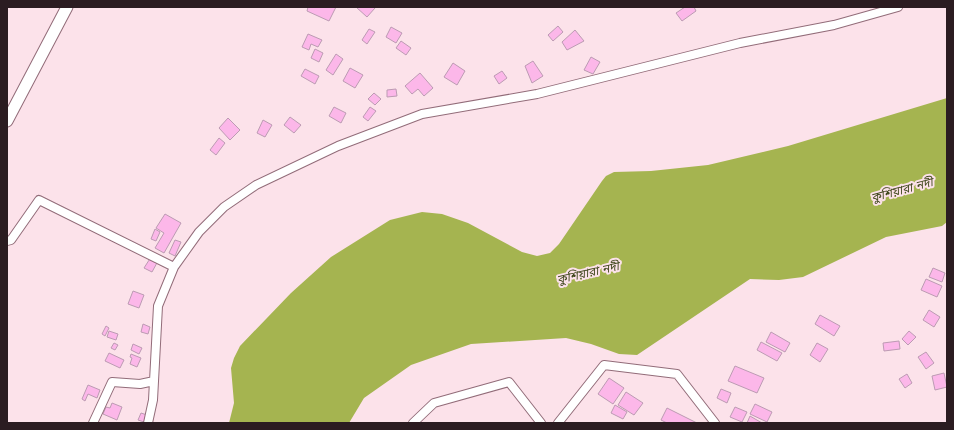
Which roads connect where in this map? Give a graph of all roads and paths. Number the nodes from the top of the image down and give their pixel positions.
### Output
1 (67, 7) edge
2 (898, 7) edge
3 (7, 121) edge
4 (7, 241) edge
5 (174, 267) junction
6 (154, 381) junction
7 (93, 423) edge
8 (148, 423) edge
9 (413, 423) edge
10 (542, 423) edge
11 (558, 423) edge
12 (715, 423) edge

1 - 3 main road
2 - 5 street
4 - 5 street
5 - 6 street
6 - 7 street
6 - 8 street
9 - 10 street
11 - 12 street

